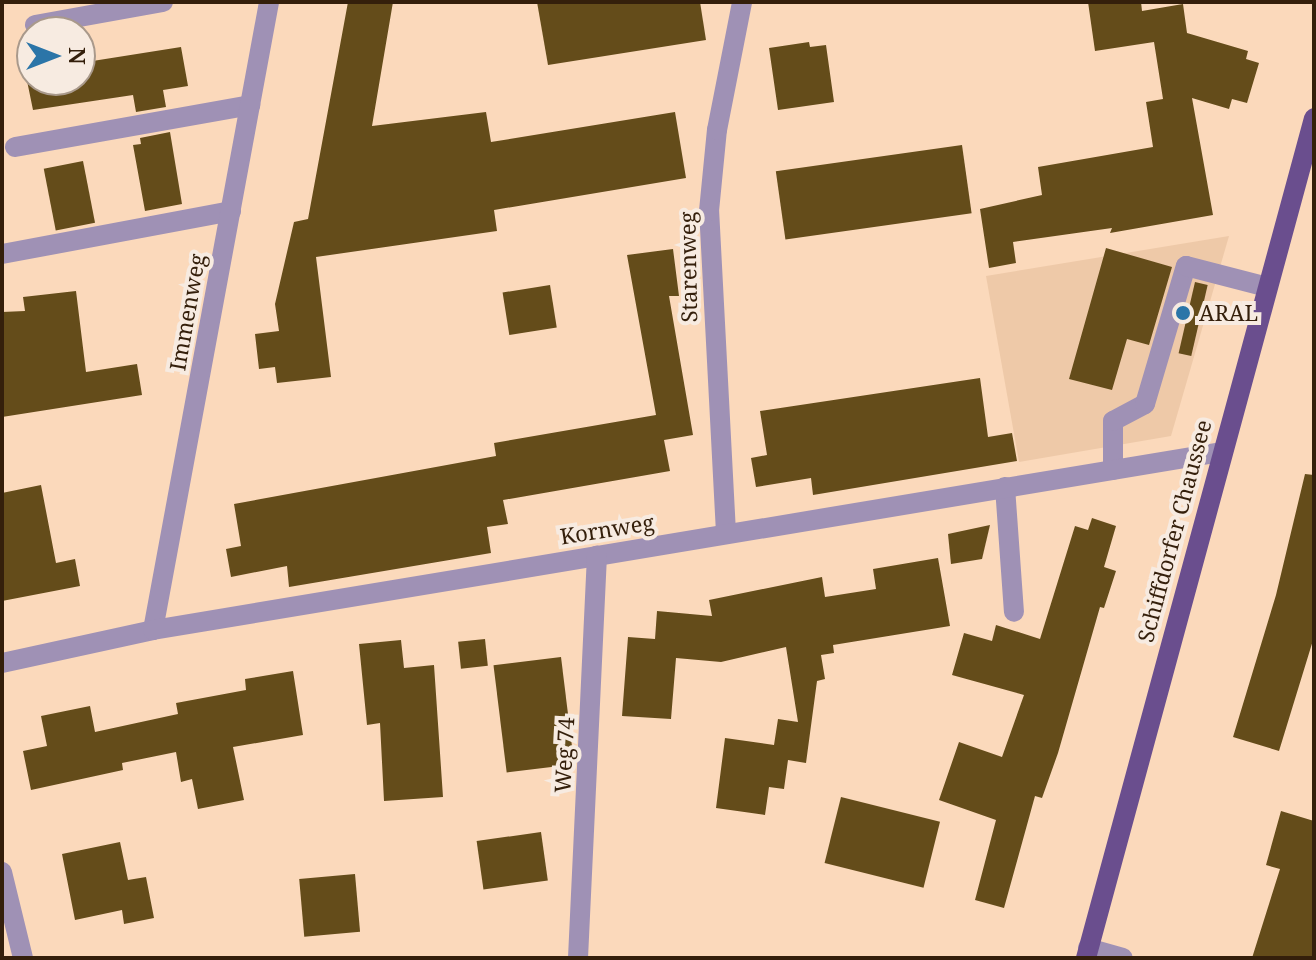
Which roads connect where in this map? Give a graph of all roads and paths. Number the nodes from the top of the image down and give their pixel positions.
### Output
1 (163, 2) edge
2 (269, 2) edge
3 (742, 2) edge
4 (85, 16) edge
5 (250, 105) junction
6 (1314, 118) edge
7 (15, 147) dead end
8 (231, 211) junction
9 (2, 254) edge
10 (1267, 287) junction
11 (1221, 452) junction
12 (1113, 470) junction
13 (1005, 487) junction
14 (726, 533) junction
15 (597, 555) junction
16 (1014, 612) dead end
17 (153, 630) junction
18 (2, 663) edge
19 (2, 872) edge
20 (1087, 953) edge
21 (23, 958) edge
22 (578, 958) edge
23 (1123, 958) edge

1 - 4 street
2 - 5 street, Immenweg
3 - 14 street, Starenweg
5 - 7 street
5 - 8 street, Immenweg
6 - 10 main road, Schiffdorfer Chaussee
8 - 9 street
8 - 17 street, Immenweg
10 - 11 main road, Schiffdorfer Chaussee
10 - 12 street
11 - 12 street, Kornweg
11 - 20 main road, Schiffdorfer Chaussee
12 - 13 street, Kornweg
13 - 14 street, Kornweg
13 - 16 street
14 - 15 street, Kornweg
15 - 17 street, Kornweg
15 - 22 street, Weg 74
17 - 18 street, Kornweg
19 - 21 street
20 - 23 street

